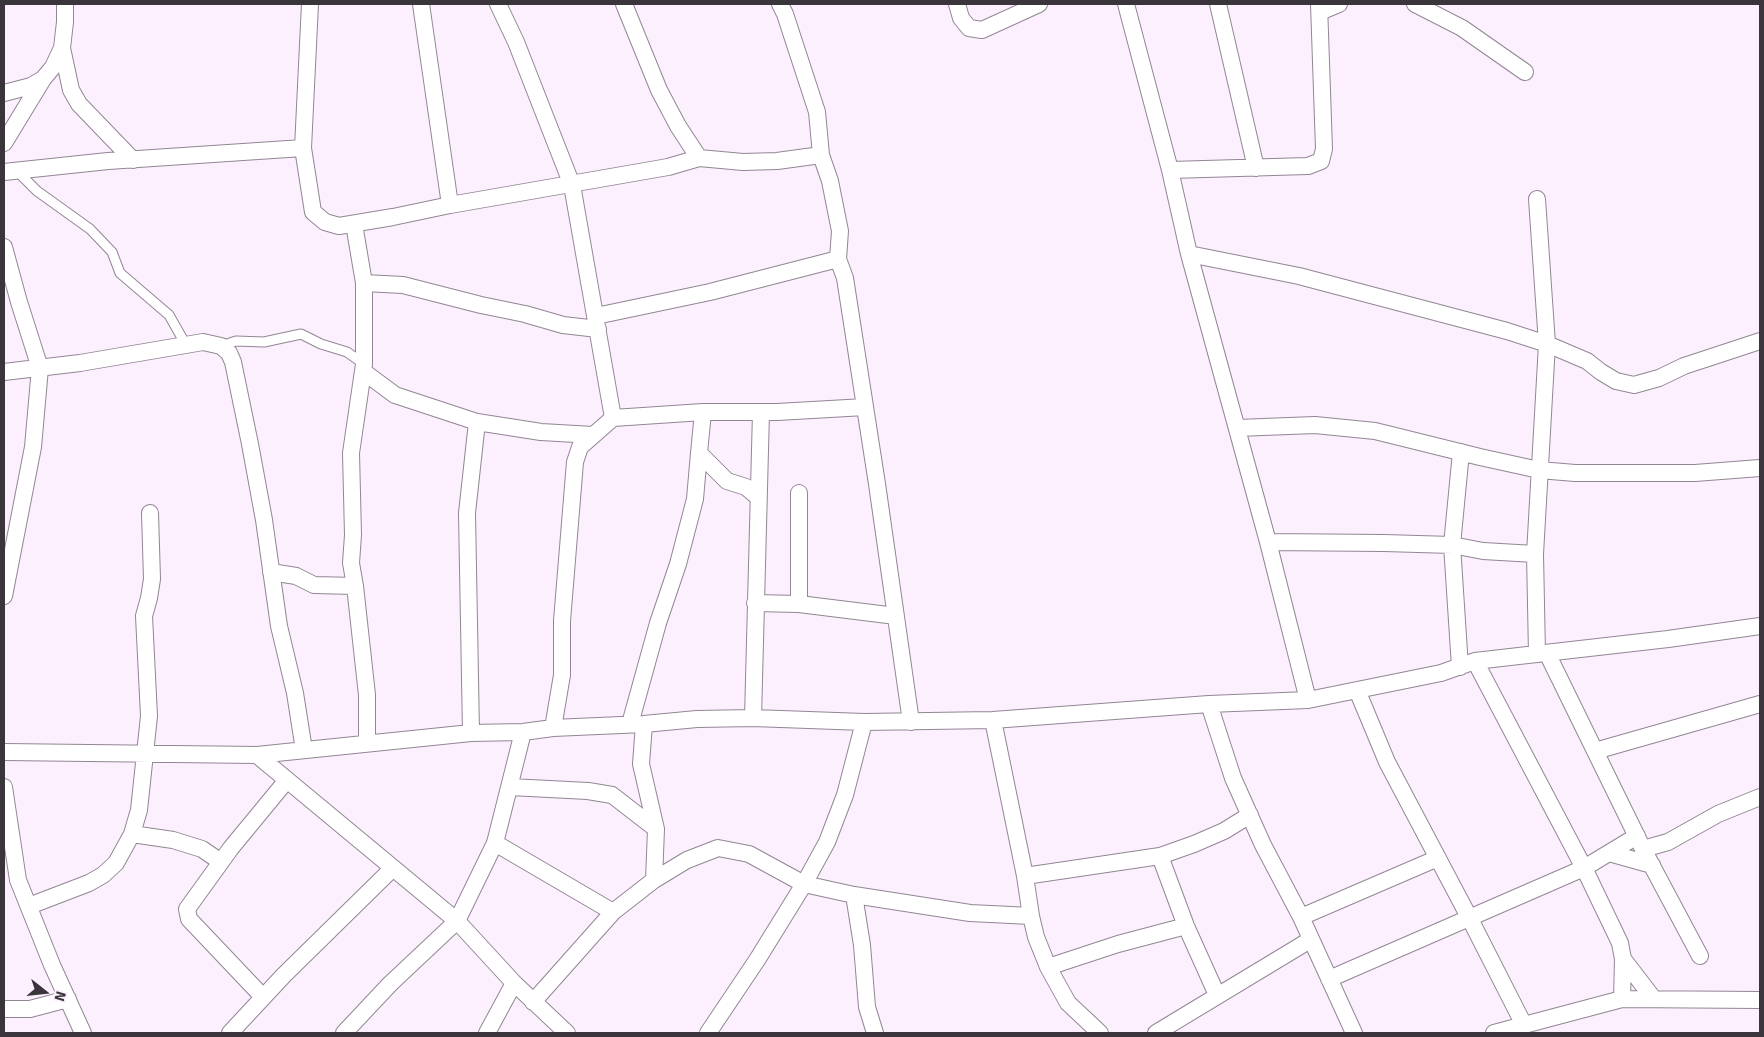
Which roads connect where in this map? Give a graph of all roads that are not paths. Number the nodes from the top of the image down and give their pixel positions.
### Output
1 (65, 4) edge
2 (310, 4) edge
3 (421, 4) edge
4 (498, 4) edge
5 (624, 4) edge
6 (780, 4) edge
7 (957, 4) edge
8 (1039, 4) edge
9 (1126, 4) edge
10 (1218, 4) edge
11 (1339, 4) edge
12 (1415, 4) edge
13 (1319, 8) edge
14 (62, 48) junction
15 (1526, 72) dead end
16 (43, 79) junction
17 (4, 94) edge
18 (110, 138) junction
19 (4, 143) edge
20 (303, 148) junction
21 (821, 155) junction
22 (699, 158) junction
23 (133, 160) junction
24 (108, 162) junction
25 (1256, 168) junction
26 (1170, 170) junction
27 (10, 172) edge
28 (572, 185) junction
29 (1537, 199) dead end
30 (450, 205) junction
31 (354, 224) junction
32 (4, 247) edge
33 (1189, 254) junction
34 (838, 259) junction
35 (364, 283) junction
36 (597, 323) junction
37 (1760, 341) edge
38 (1547, 344) junction
39 (186, 345) junction
40 (221, 346) junction
41 (40, 368) junction
42 (364, 368) junction
43 (4, 372) edge
44 (865, 407) junction
45 (703, 412) junction
46 (761, 412) junction
47 (613, 418) junction
48 (477, 422) junction
49 (1237, 428) junction
50 (593, 435) junction
51 (699, 452) junction
52 (1461, 452) junction
53 (1760, 468) edge
54 (1540, 470) junction
55 (799, 492) dead end
56 (758, 497) junction
57 (150, 513) dead end
58 (1268, 542) junction
59 (1452, 545) junction
60 (1535, 554) junction
61 (271, 572) junction
62 (355, 586) junction
63 (4, 596) edge
64 (756, 603) junction
65 (799, 604) junction
66 (896, 616) junction
67 (1760, 626) edge
68 (1542, 654) junction
69 (1467, 664) junction
70 (1357, 690) junction
71 (1308, 700) junction
72 (1209, 704) junction
73 (1760, 704) edge
74 (753, 718) junction
75 (993, 720) junction
76 (864, 722) junction
77 (910, 722) junction
78 (637, 724) junction
79 (553, 728) junction
80 (523, 732) junction
81 (471, 733) junction
82 (367, 743) junction
83 (304, 750) junction
84 (1595, 751) junction
85 (146, 754) junction
86 (257, 755) junction
87 (5, 757) edge
88 (287, 780) junction
89 (4, 787) edge
90 (510, 787) junction
91 (1760, 797) edge
92 (1250, 815) junction
93 (656, 829) junction
94 (132, 834) junction
95 (1668, 842) junction
96 (495, 843) junction
97 (1640, 843) junction
98 (1609, 854) junction
99 (1160, 856) junction
100 (1438, 858) junction
101 (221, 862) junction
102 (1584, 868) junction
103 (1653, 868) junction
104 (392, 869) junction
105 (1025, 876) junction
106 (654, 880) junction
107 (804, 884) junction
108 (854, 895) junction
109 (29, 906) junction
110 (613, 912) junction
111 (1031, 916) junction
112 (1301, 917) junction
113 (1470, 919) junction
114 (456, 921) junction
115 (1186, 926) junction
116 (1310, 940) junction
117 (1700, 956) dead end
118 (1623, 959) junction
119 (1048, 967) junction
120 (1329, 980) junction
121 (514, 983) junction
122 (1217, 996) junction
123 (263, 997) junction
124 (1653, 998) junction
125 (68, 999) junction
126 (1622, 999) junction
127 (1760, 1000) edge
128 (533, 1002) junction
129 (4, 1009) edge
130 (1524, 1024) junction
131 (83, 1033) edge
132 (230, 1033) edge
133 (344, 1033) edge
134 (486, 1033) edge
135 (567, 1033) edge
136 (708, 1033) edge
137 (875, 1033) edge
138 (1100, 1033) edge
139 (1156, 1033) edge
140 (1354, 1033) edge
141 (1494, 1033) edge

1 - 14 street
2 - 20 street
3 - 30 street
4 - 28 street
5 - 22 street
6 - 21 street
7 - 8 street
9 - 26 street
10 - 25 street
11 - 13 street
12 - 15 street
13 - 25 street
14 - 16 street
14 - 18 street
16 - 17 street
16 - 19 street
18 - 23 street
18 - 24 street
20 - 23 street
20 - 31 street
21 - 22 street
21 - 34 street
22 - 28 street
23 - 24 street
24 - 27 street
25 - 26 street
26 - 33 street
27 - 39 lane
28 - 30 street
28 - 36 street
29 - 38 street
30 - 31 street
31 - 35 street
32 - 41 street
33 - 38 street
33 - 49 street
34 - 36 street
34 - 44 street
35 - 36 street
35 - 42 street
36 - 47 street
37 - 38 street
38 - 54 street
39 - 40 street
39 - 41 street
40 - 42 lane
40 - 61 street
41 - 43 street
41 - 63 street
42 - 48 street
42 - 62 street
44 - 46 street
44 - 66 street
45 - 46 street
45 - 47 street
45 - 51 street
46 - 56 street
47 - 50 street
48 - 50 street
48 - 81 street
49 - 52 street
49 - 58 street
50 - 79 street
51 - 56 street
51 - 78 street
52 - 54 street
52 - 59 street
53 - 54 street
54 - 60 street
55 - 65 street
56 - 64 street
57 - 85 street
58 - 59 street
58 - 71 street
59 - 60 street
59 - 69 street
60 - 68 street
61 - 62 street
61 - 83 street
62 - 82 street
64 - 65 street
64 - 74 street
65 - 66 street
66 - 77 street
67 - 68 street
68 - 69 street
68 - 84 street
69 - 70 street
69 - 102 street
70 - 71 street
70 - 100 street
71 - 72 street
72 - 75 street
72 - 92 street
73 - 84 street
74 - 76 street
74 - 78 street
75 - 77 street
75 - 105 street
76 - 77 street
76 - 107 street
78 - 79 street
78 - 93 street
79 - 80 street
80 - 81 street
80 - 90 street
81 - 82 street
82 - 83 street
83 - 86 street
84 - 97 street
85 - 86 street
85 - 87 street
85 - 94 street
86 - 88 street
88 - 101 street
88 - 104 street
89 - 109 street
90 - 93 street
90 - 96 street
91 - 95 street
92 - 99 street
92 - 112 street
93 - 106 street
94 - 101 street
94 - 109 street
95 - 97 street
95 - 103 street
96 - 110 street
96 - 114 street
97 - 98 street
97 - 103 street
98 - 102 street
98 - 103 street
99 - 105 street
99 - 115 street
100 - 112 street
100 - 113 street
101 - 123 street
102 - 113 street
102 - 118 street
103 - 117 street
104 - 114 street
104 - 123 street
105 - 111 street
106 - 107 street
106 - 110 street
107 - 108 street
107 - 136 street
108 - 111 street
108 - 137 street
109 - 125 street
110 - 128 street
111 - 119 street
112 - 116 street
113 - 120 street
113 - 130 street
114 - 121 street
114 - 133 street
115 - 119 street
115 - 122 street
116 - 120 street
116 - 122 street
118 - 124 street
118 - 126 street
119 - 138 street
120 - 140 street
121 - 128 street
121 - 134 street
122 - 139 street
123 - 132 street
124 - 126 street
124 - 127 street
125 - 129 street
125 - 131 street
126 - 130 street
128 - 135 street
130 - 141 street

